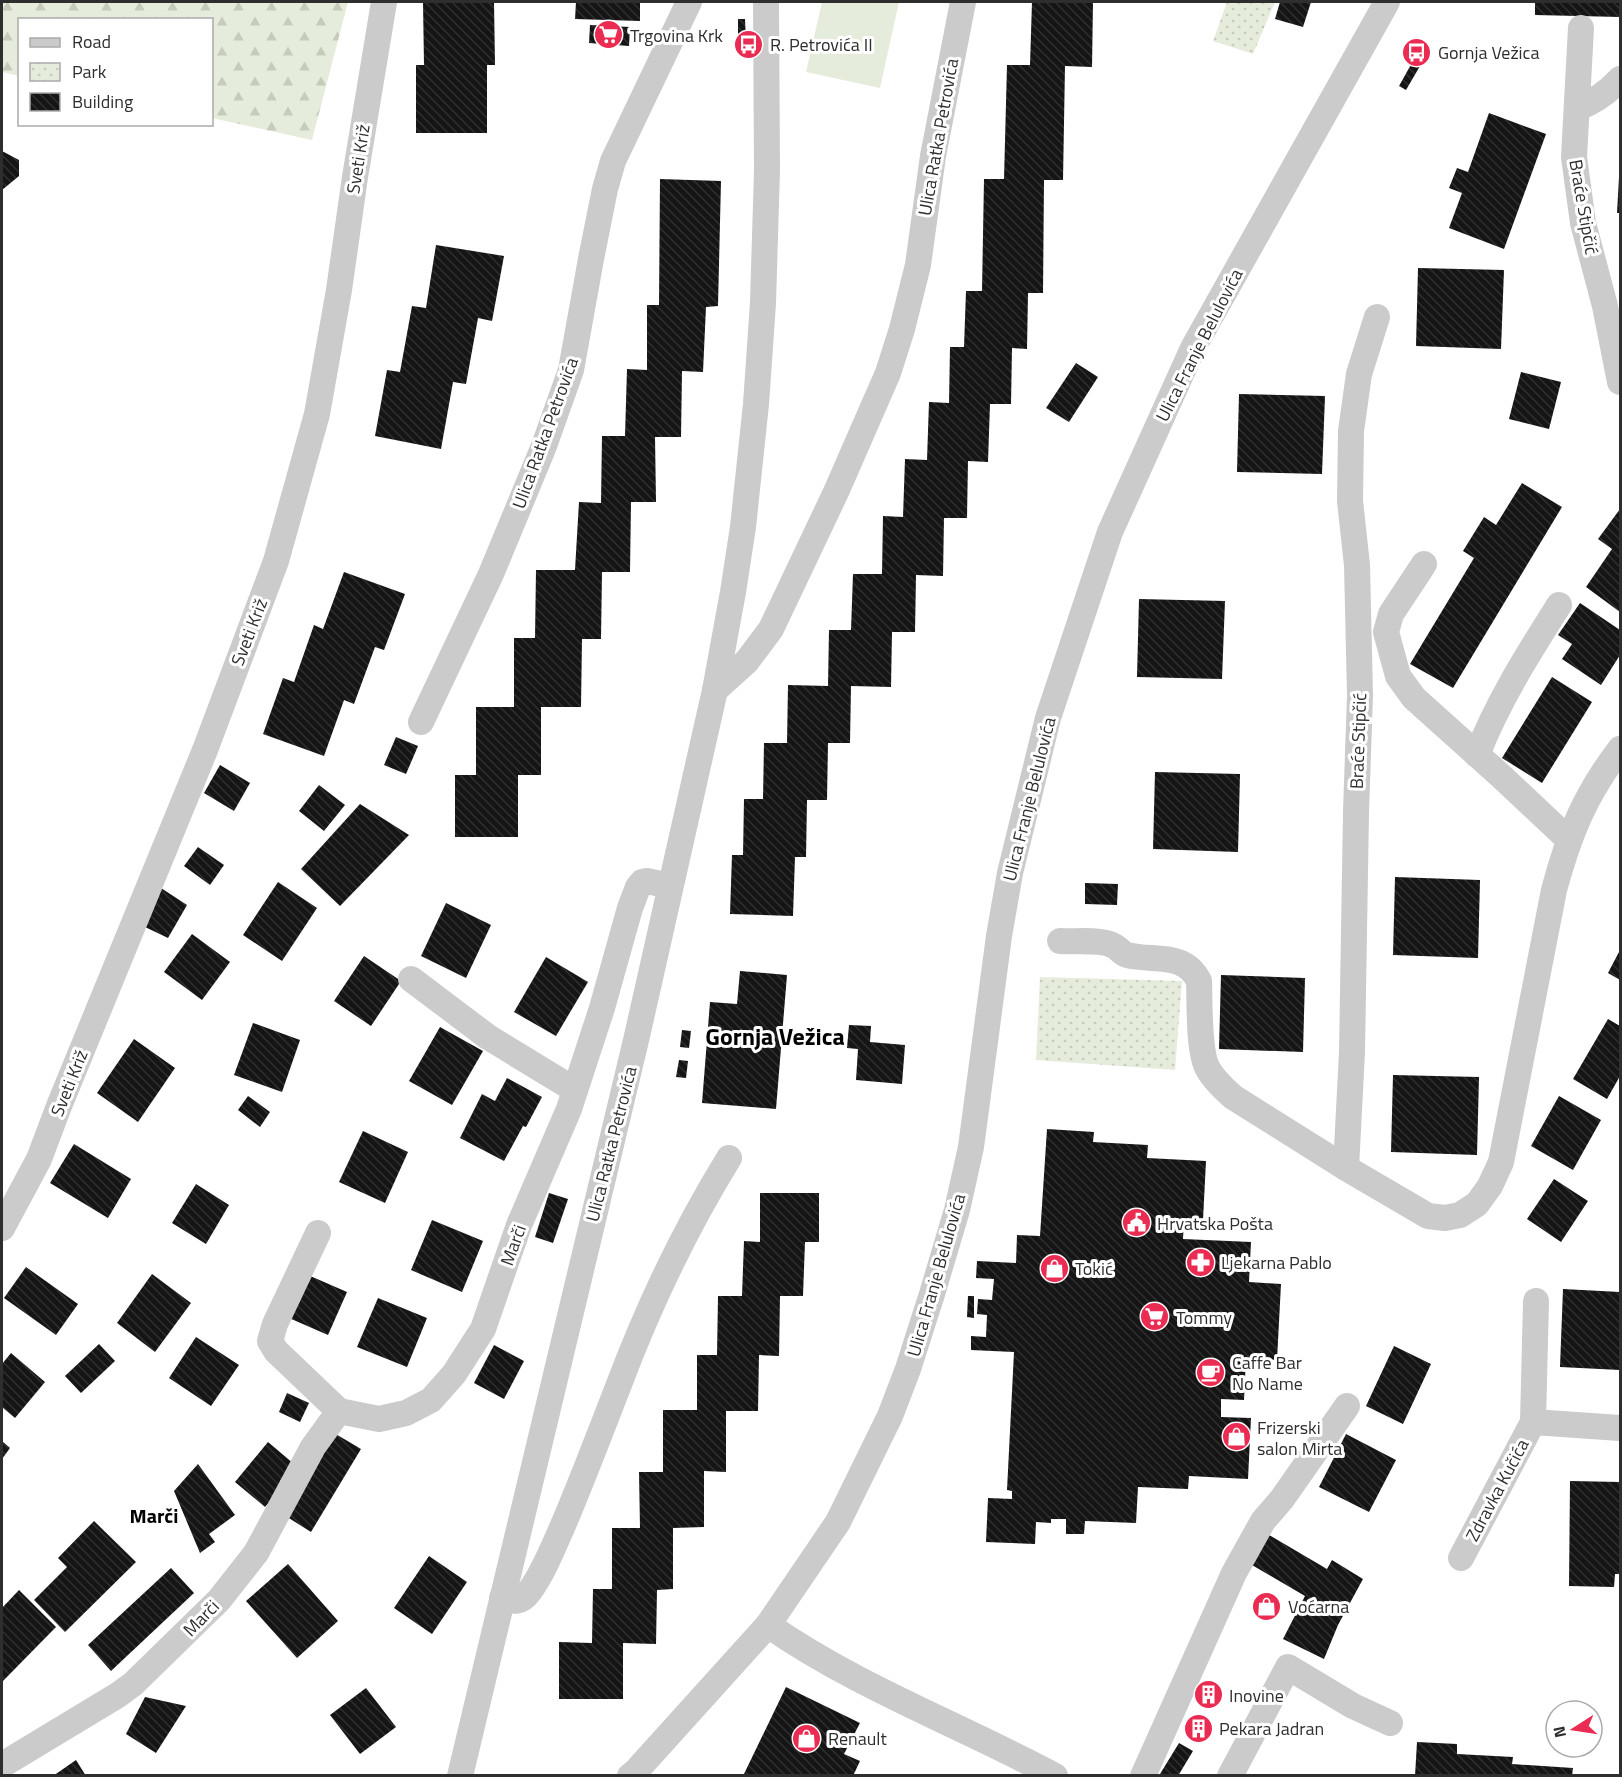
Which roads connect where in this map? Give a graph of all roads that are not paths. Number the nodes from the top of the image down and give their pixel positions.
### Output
1 (384, 2) edge
2 (689, 2) edge
3 (766, 2) edge
4 (963, 2) edge
5 (1387, 2) edge
6 (1581, 28) dead end
7 (1620, 79) edge
8 (1577, 108) junction
9 (1377, 317) dead end
10 (1620, 382) edge
11 (1424, 564) dead end
12 (1559, 605) dead end
13 (715, 690) junction
14 (421, 722) dead end
15 (1620, 749) edge
16 (1477, 755) junction
17 (1569, 840) junction
18 (670, 886) junction
19 (1060, 941) dead end
20 (411, 979) dead end
21 (575, 1090) junction
22 (729, 1158) dead end
23 (1346, 1168) junction
24 (2, 1228) edge
25 (318, 1233) dead end
26 (1536, 1301) dead end
27 (1347, 1406) dead end
28 (339, 1411) junction
29 (1533, 1422) junction
30 (1620, 1428) edge
31 (1461, 1558) dead end
32 (502, 1598) junction
33 (768, 1625) junction
34 (1390, 1724) dead end
35 (2, 1765) edge
36 (460, 1776) edge
37 (630, 1776) edge
38 (1055, 1776) edge
39 (1143, 1776) edge
40 (1230, 1776) edge

1 - 24 street, Sveti Križ
2 - 14 street, Ulica Ratka Petrovića
3 - 13 street, Ulica Ratka Petrovića
4 - 13 street, Ulica Ratka Petrovića
5 - 33 street, Ulica Franje Belulovića
6 - 8 street, Braće Stipčić
7 - 8 street
8 - 10 street, Braće Stipčić
9 - 23 street, Braće Stipčić
11 - 16 street
12 - 16 street
13 - 18 street, Ulica Ratka Petrovića
15 - 17 street
16 - 17 street
17 - 23 street
18 - 21 street, Marči
18 - 32 street, Ulica Ratka Petrovića
19 - 23 street
20 - 21 street
21 - 28 street, Marči
22 - 32 street
25 - 28 street
26 - 29 street, Zdravka Kučića
27 - 39 street
28 - 35 street, Marči
29 - 30 street, Zdravka Kučića
29 - 31 street, Zdravka Kučića
32 - 36 street, Ulica Ratka Petrovića
33 - 37 street, Ulica Franje Belulovića
33 - 38 street
34 - 40 street

